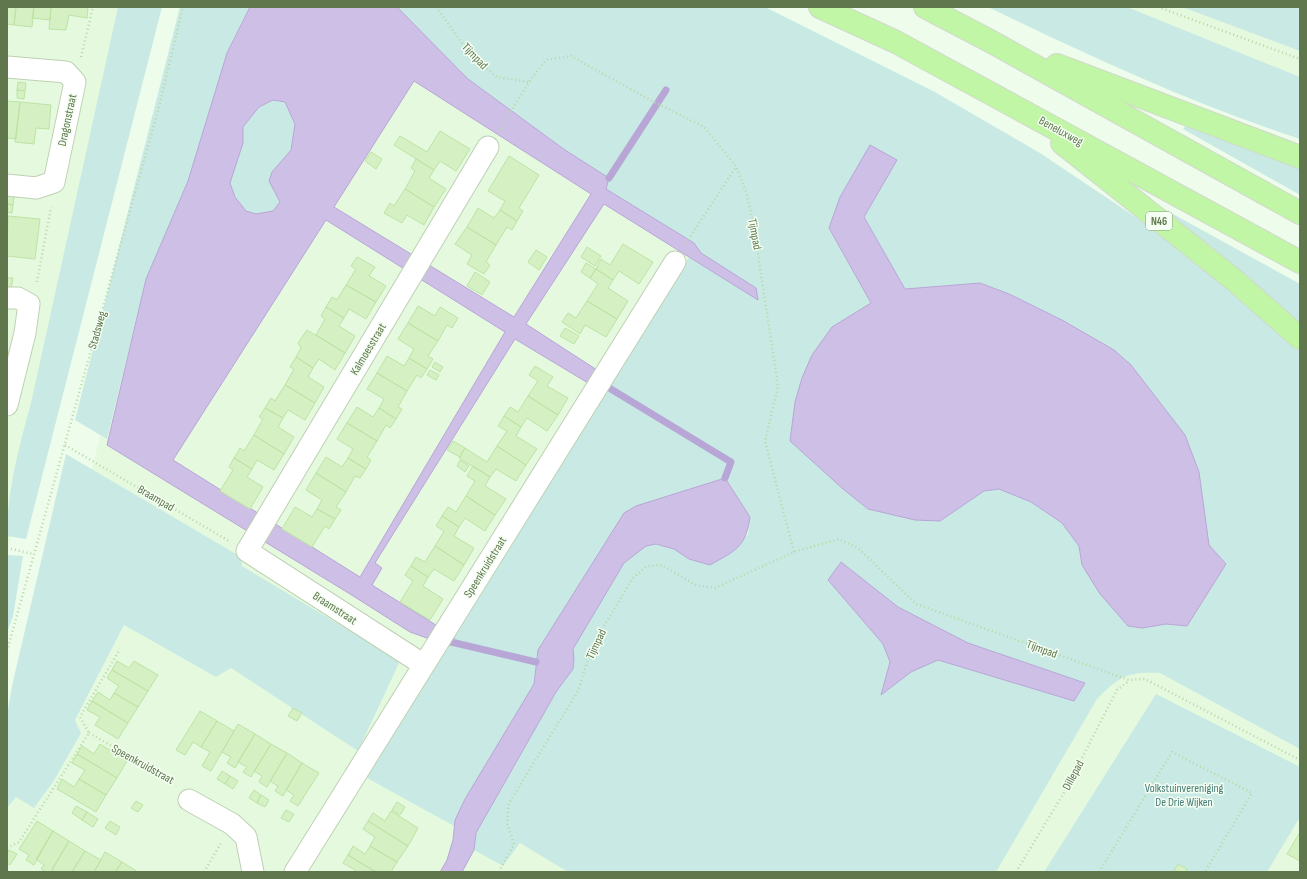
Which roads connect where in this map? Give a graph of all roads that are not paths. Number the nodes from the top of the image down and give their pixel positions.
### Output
1 (820, 7) edge
2 (925, 7) edge
3 (990, 41) junction
4 (7, 66) edge
5 (1016, 106) junction
6 (488, 147) dead end
7 (1300, 157) edge
8 (7, 185) edge
9 (1300, 213) edge
10 (674, 262) dead end
11 (1300, 262) edge
12 (7, 298) edge
13 (1300, 338) edge
14 (7, 405) edge
15 (251, 544) joint
16 (424, 665) junction
17 (190, 800) road end
18 (254, 872) edge
19 (295, 872) edge

1 - 5 highway, Beneluxweg / N46
2 - 3 highway
3 - 7 highway
3 - 9 highway
4 - 8 street, Dragonstraat
5 - 11 highway, Beneluxweg / N46
5 - 13 highway, N46
6 - 15 street, Kalmoesstraat
10 - 16 street, Speenkruidstraat
12 - 14 street
15 - 16 street, Braamstraat
16 - 19 street, Speenkruidstraat
17 - 18 street

